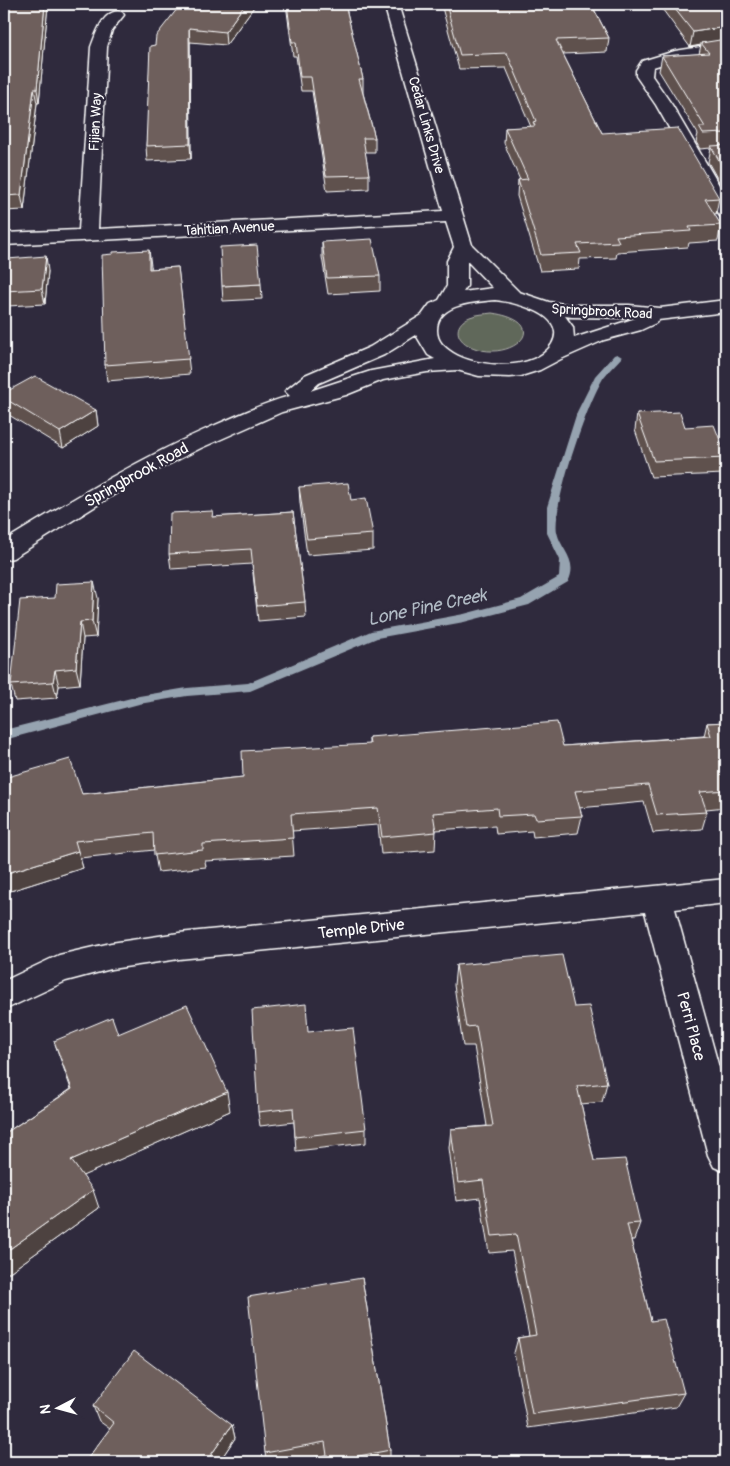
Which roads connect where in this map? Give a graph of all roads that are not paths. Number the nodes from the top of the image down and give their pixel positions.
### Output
1 (391, 4) edge
2 (117, 15) dead end
3 (726, 47) edge
4 (726, 212) edge
5 (454, 216) junction
6 (88, 235) junction
7 (4, 239) edge
8 (463, 247) junction
9 (513, 297) junction
10 (447, 303) junction
11 (726, 306) edge
12 (544, 307) junction
13 (660, 314) junction
14 (428, 318) junction
15 (555, 354) junction
16 (457, 364) junction
17 (274, 407) junction
18 (4, 552) edge
19 (726, 891) edge
20 (657, 898) junction
21 (4, 996) edge
22 (726, 1155) edge

1 - 5 street, Cedar Links Drive
2 - 6 street, Fijian Way
3 - 4 street
5 - 6 street, Tahitian Avenue
5 - 8 street, Cedar Links Drive
6 - 7 street, Tahitian Avenue
8 - 9 street
8 - 10 street
9 - 10 street
9 - 12 street
10 - 14 street
11 - 13 street, Springbrook Road
12 - 13 street, Springbrook Road
12 - 15 street
13 - 15 street, Springbrook Road
14 - 16 street
14 - 17 street, Springbrook Road
15 - 16 street
16 - 17 street, Springbrook Road
17 - 18 street, Springbrook Road
19 - 20 street, Temple Drive
20 - 21 street, Temple Drive
20 - 22 street, Perri Place

